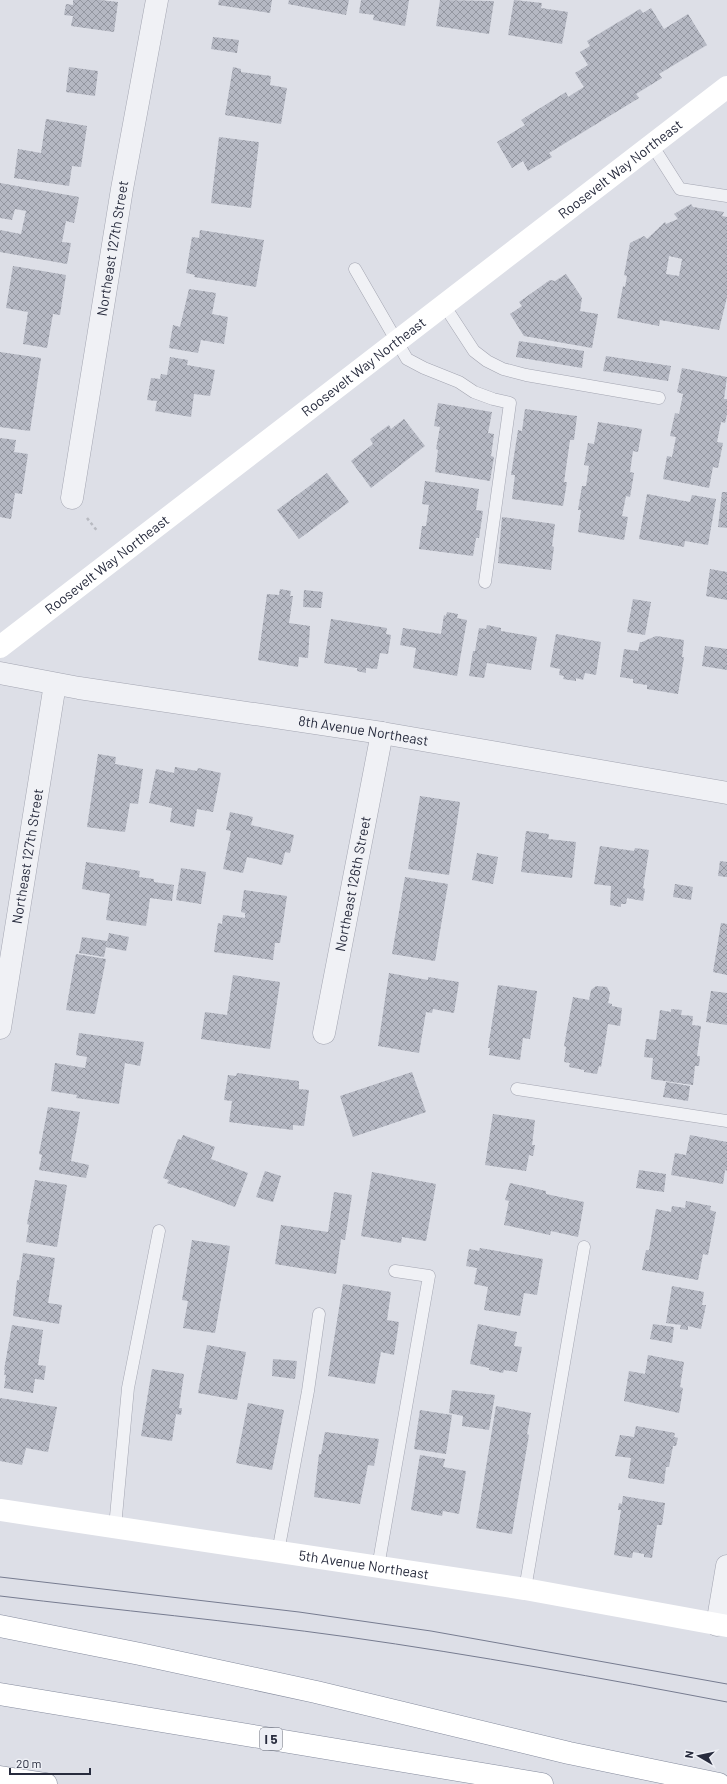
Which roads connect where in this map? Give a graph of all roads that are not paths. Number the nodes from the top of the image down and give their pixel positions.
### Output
1 (157, 0) edge
2 (727, 87) edge
3 (652, 145) junction
4 (727, 196) edge
5 (355, 269) dead end
6 (444, 305) junction
7 (397, 342) junction
8 (659, 398) dead end
9 (72, 498) dead end
10 (485, 582) dead end
11 (0, 648) edge
12 (0, 673) edge
13 (55, 684) junction
14 (382, 734) junction
15 (727, 793) edge
16 (0, 1023) edge
17 (324, 1033) dead end
18 (517, 1089) dead end
19 (727, 1121) edge
20 (159, 1231) dead end
21 (584, 1247) dead end
22 (395, 1271) dead end
23 (319, 1314) dead end
24 (0, 1510) edge
25 (115, 1527) junction
26 (278, 1552) junction
27 (727, 1566) edge
28 (378, 1567) junction
29 (525, 1589) junction
30 (722, 1625) edge
31 (0, 1626) edge
32 (0, 1694) edge
33 (0, 1777) edge
34 (46, 1784) edge
35 (542, 1784) edge
36 (719, 1784) edge

1 - 9 street, Northeast 127th Street
2 - 3 main road, Roosevelt Way Northeast
3 - 4 lane
3 - 6 main road, Roosevelt Way Northeast
5 - 7 lane
6 - 7 main road, Roosevelt Way Northeast
6 - 8 lane
7 - 10 lane
7 - 11 main road, Roosevelt Way Northeast
12 - 13 street, 8th Avenue Northeast
13 - 14 street, 8th Avenue Northeast
13 - 16 street, Northeast 127th Street
14 - 15 street, 8th Avenue Northeast
14 - 17 street, Northeast 126th Street
18 - 19 lane
20 - 25 lane
21 - 29 lane
22 - 28 lane
23 - 26 lane
24 - 25 main road, 5th Avenue Northeast
25 - 26 main road, 5th Avenue Northeast
26 - 28 main road, 5th Avenue Northeast
27 - 30 street
28 - 29 main road, 5th Avenue Northeast
29 - 30 main road, 5th Avenue Northeast
31 - 36 main road
32 - 35 main road, I 5
33 - 34 main road

